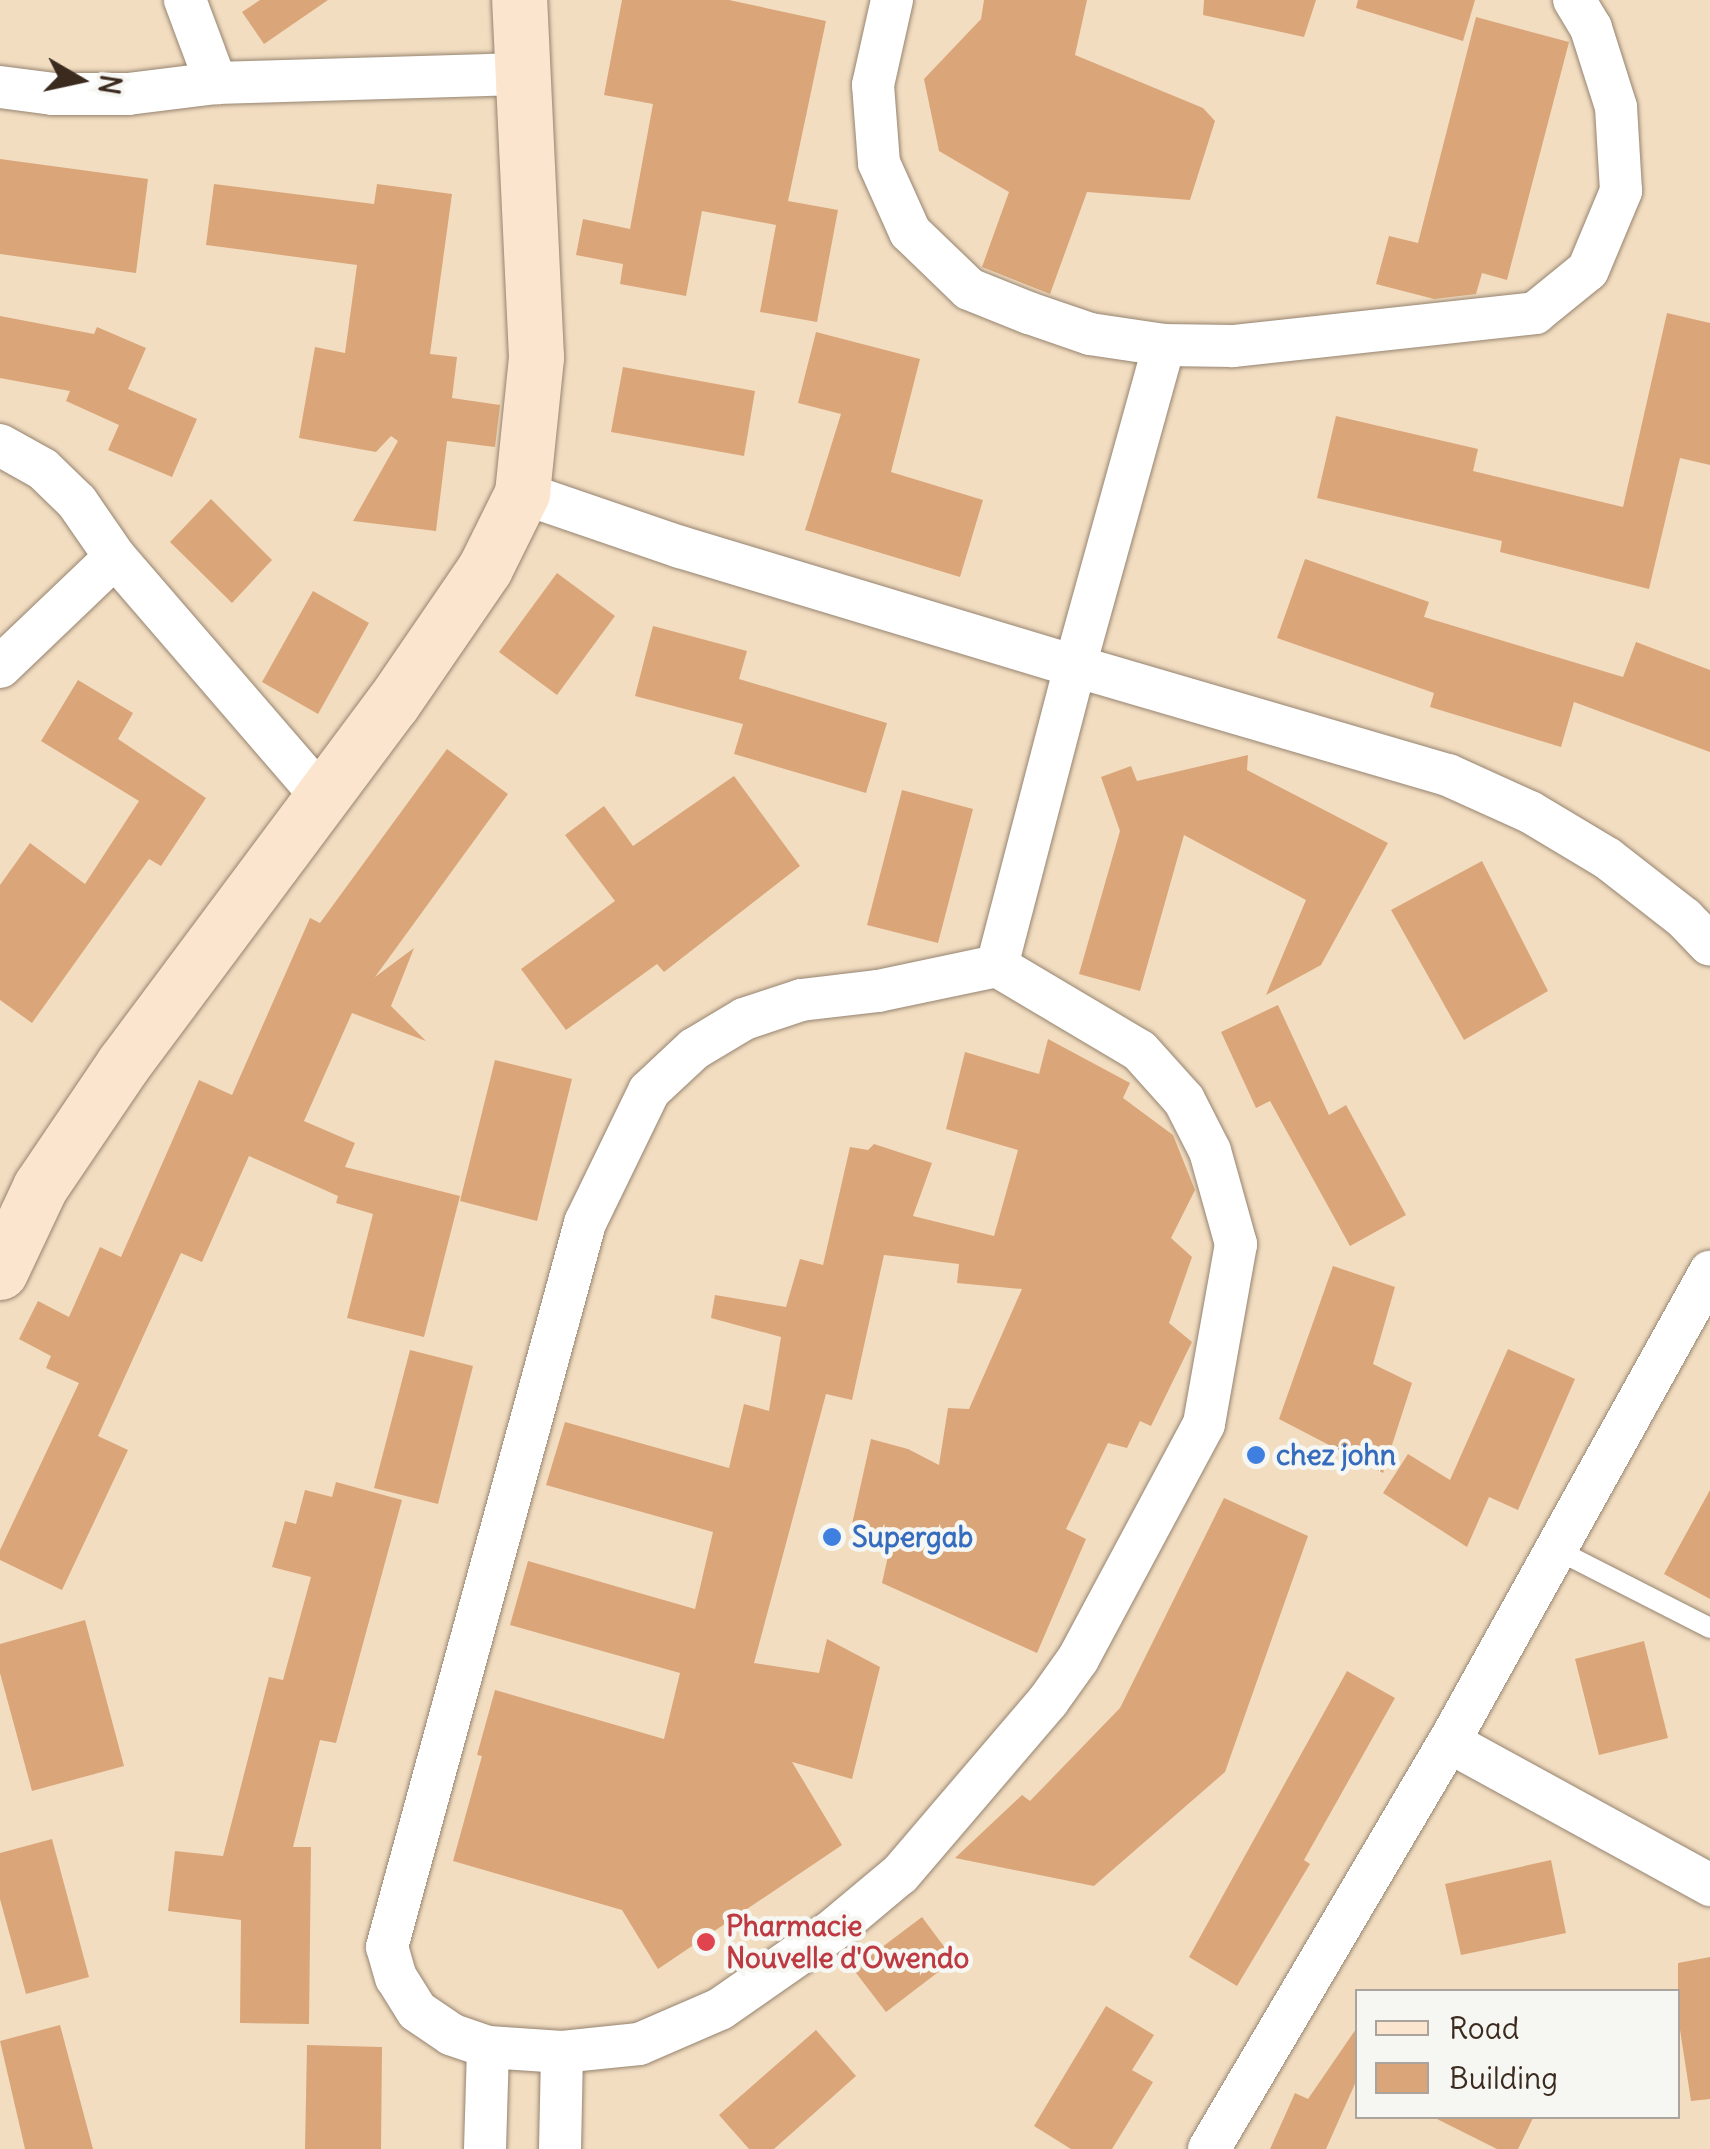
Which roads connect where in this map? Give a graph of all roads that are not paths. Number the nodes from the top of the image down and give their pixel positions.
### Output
1 (185, 0) edge
2 (519, 0) edge
3 (892, 0) edge
4 (1574, 0) edge
5 (521, 74) junction
6 (216, 83) junction
7 (0, 87) edge
8 (1164, 345) junction
9 (0, 445) edge
10 (522, 493) junction
11 (116, 557) junction
12 (0, 666) edge
13 (1075, 666) junction
14 (323, 798) junction
15 (1710, 945) edge
16 (998, 966) junction
17 (0, 1272) edge
18 (1710, 1272) edge
19 (1557, 1550) junction
20 (1710, 1628) edge
21 (1449, 1742) junction
22 (1710, 1885) edge
23 (488, 2047) junction
24 (562, 2052) junction
25 (485, 2149) edge
26 (560, 2149) edge
27 (1209, 2149) edge

1 - 6 street
2 - 5 street
3 - 8 street
4 - 8 street
5 - 6 street
5 - 10 street
6 - 7 street
8 - 13 street
9 - 11 street
10 - 13 street
10 - 14 street
11 - 12 street
11 - 14 street
13 - 15 street
13 - 16 street
14 - 17 street
16 - 23 street
16 - 24 street
18 - 19 street
19 - 20 lane
19 - 21 street
21 - 22 street
21 - 27 street
23 - 24 street
23 - 25 street
24 - 26 street

